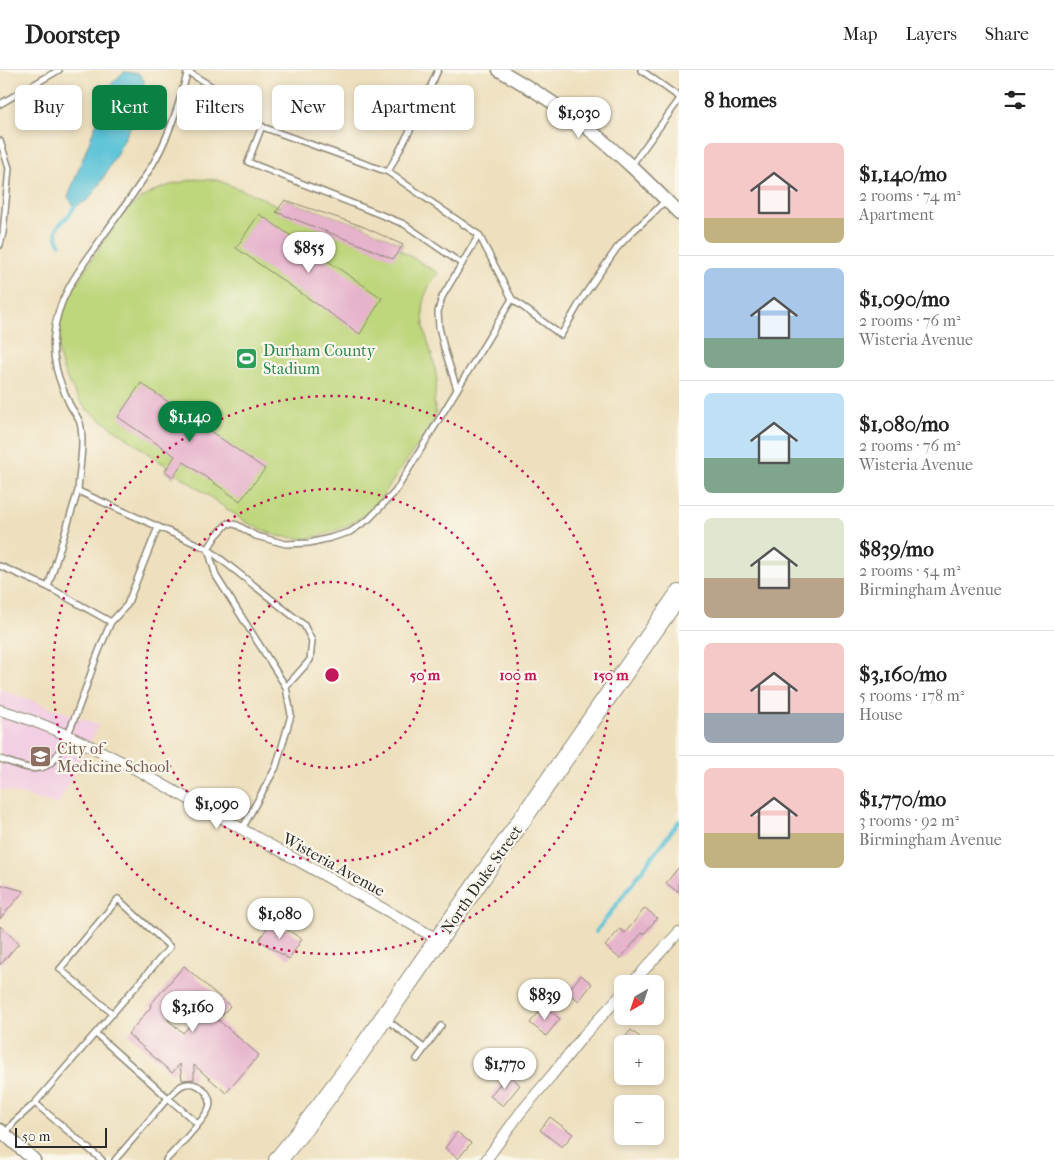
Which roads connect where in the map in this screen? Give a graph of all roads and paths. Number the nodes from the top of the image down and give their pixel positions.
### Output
1 (59, 70) edge
2 (438, 70) edge
3 (499, 70) edge
4 (641, 70) edge
5 (188, 71) edge
6 (210, 85) edge
7 (679, 99) edge
8 (0, 104) edge
9 (262, 126) edge
10 (260, 130) edge
11 (0, 141) edge
12 (631, 166) junction
13 (388, 172) junction
14 (666, 200) junction
15 (679, 213) edge
16 (479, 235) junction
17 (0, 245) edge
18 (462, 264) junction
19 (512, 300) junction
20 (458, 389) junction
21 (78, 491) junction
22 (158, 527) junction
23 (208, 549) junction
24 (0, 566) edge
25 (48, 587) junction
26 (679, 594) edge
27 (112, 622) junction
28 (286, 687) junction
29 (0, 710) edge
30 (68, 735) junction
31 (0, 759) edge
32 (242, 830) junction
33 (679, 932) edge
34 (439, 940) junction
35 (639, 975) edge
36 (614, 1003) edge
37 (113, 1014) junction
38 (384, 1018) junction
39 (441, 1026) dead end
40 (96, 1034) junction
41 (424, 1048) junction
42 (417, 1059) dead end
43 (168, 1098) junction
44 (35, 1103) junction
45 (198, 1124) junction
46 (3, 1132) edge
47 (34, 1160) edge
48 (102, 1160) edge
49 (115, 1160) edge
50 (166, 1160) edge
51 (278, 1160) edge
52 (486, 1160) edge

1 - 8 lane
2 - 13 lane
3 - 12 street
4 - 7 lane
5 - 6 lane
5 - 21 lane
7 - 12 lane
9 - 13 lane
10 - 18 lane
11 - 17 lane
12 - 14 street
13 - 16 lane
14 - 15 street
14 - 19 lane
16 - 18 lane
16 - 19 lane
18 - 20 lane
19 - 20 lane
20 - 23 lane
21 - 22 lane
21 - 25 lane
22 - 23 lane
22 - 27 lane
23 - 28 lane
23 - 28 lane
24 - 25 lane
25 - 27 lane
26 - 34 highway, North Duke Street
27 - 30 lane
28 - 32 lane
29 - 30 street, Wisteria Avenue
30 - 31 lane
30 - 32 street, Wisteria Avenue
32 - 34 street, Wisteria Avenue
33 - 35 street
34 - 38 highway, North Duke Street
36 - 52 street
37 - 37 lane
37 - 40 lane
38 - 41 lane
38 - 51 highway, North Duke Street
39 - 41 lane
40 - 43 lane
40 - 44 lane
41 - 42 lane
43 - 45 lane
43 - 45 lane
43 - 49 lane
44 - 46 lane
44 - 48 lane
45 - 50 lane
46 - 47 street

